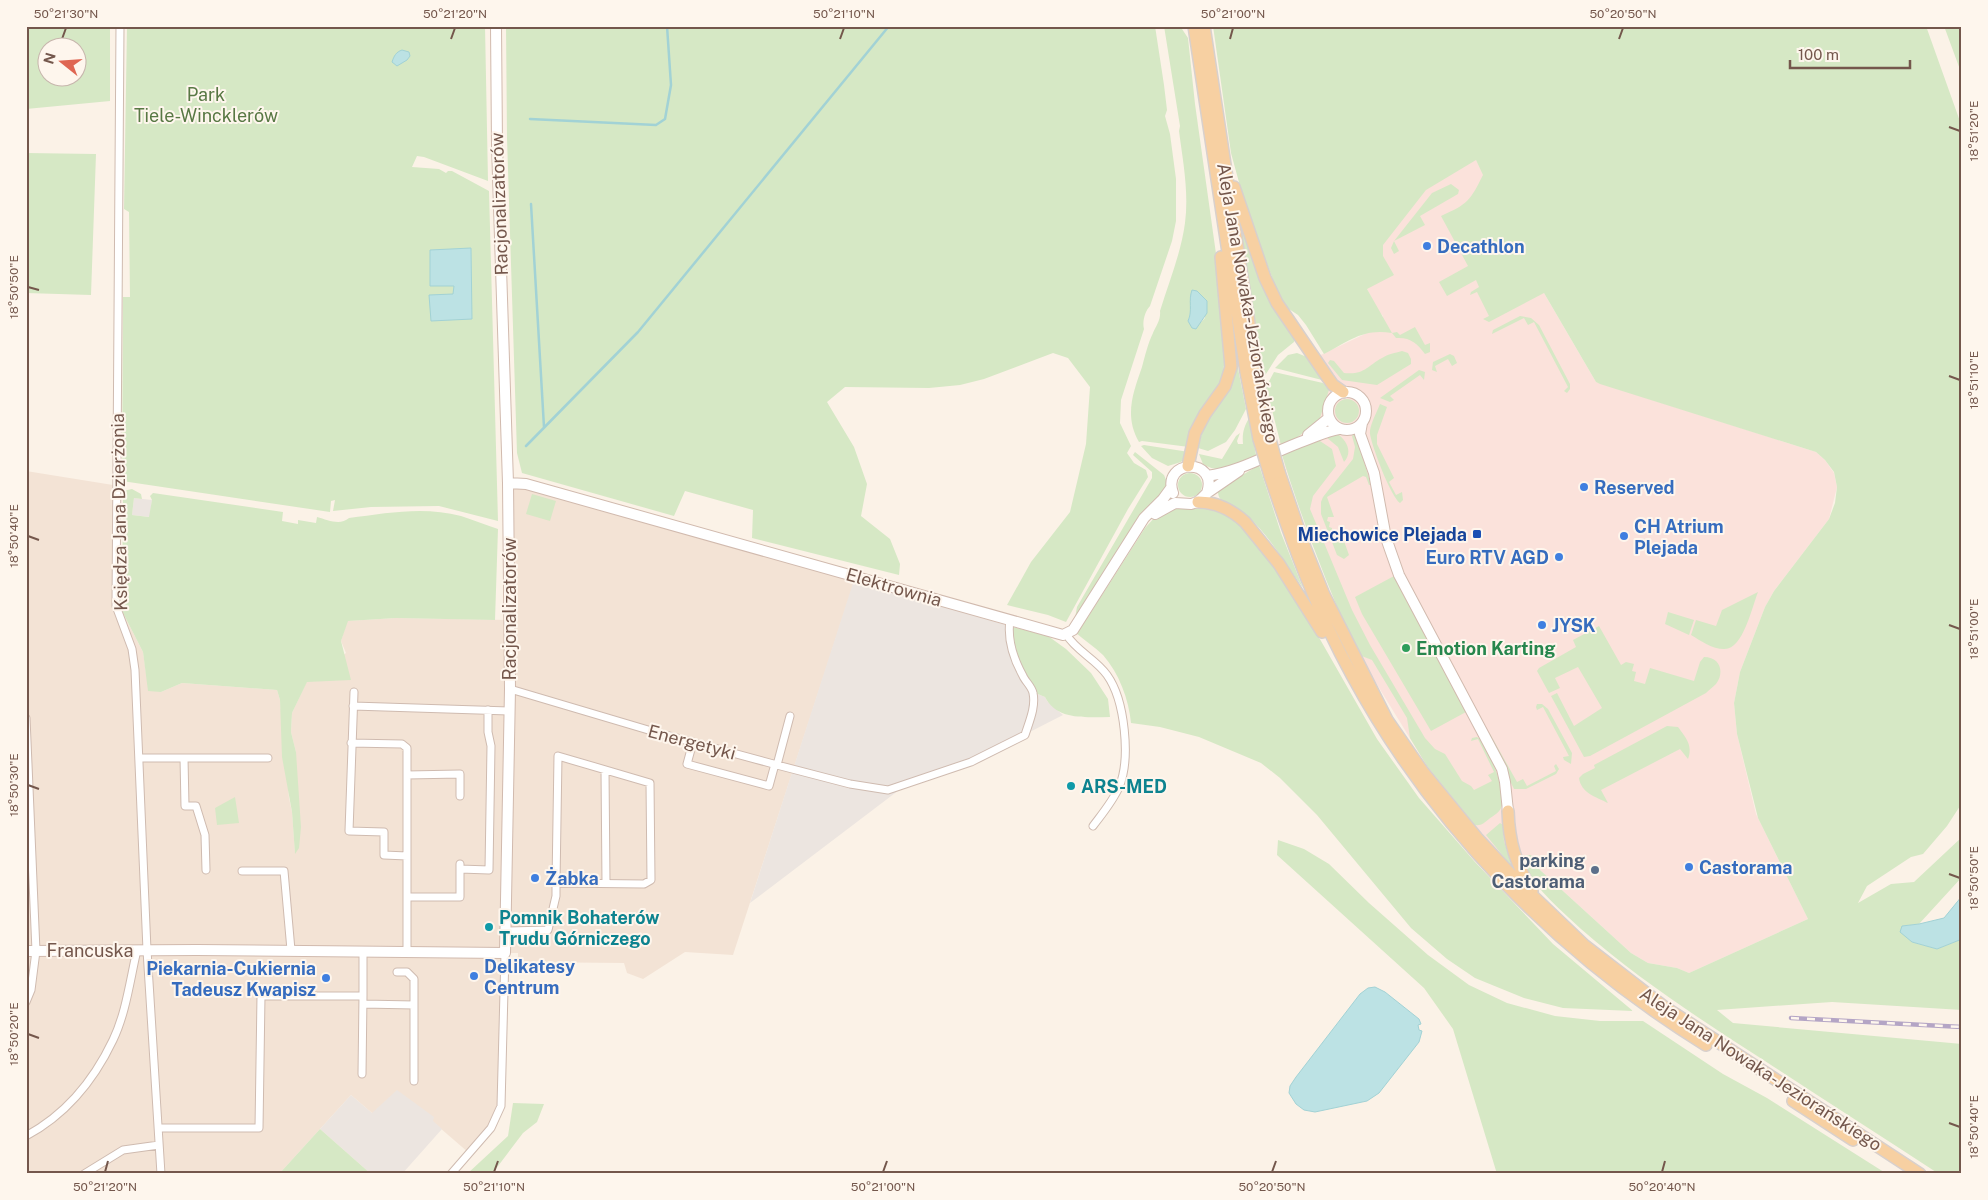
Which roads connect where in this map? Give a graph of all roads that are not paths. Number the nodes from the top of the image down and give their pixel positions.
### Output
1 (120, 26) edge
2 (496, 26) edge
3 (1194, 26) edge
4 (1204, 26) edge
5 (1218, 156) junction
6 (1343, 392) junction
7 (1258, 407) junction
8 (1329, 418) junction
9 (1362, 423) junction
10 (1339, 429) junction
11 (1298, 442) junction
12 (1188, 466) junction
13 (1244, 467) junction
14 (1274, 474) junction
15 (1207, 476) junction
16 (508, 483) junction
17 (1172, 488) junction
18 (1208, 493) junction
19 (1193, 503) junction
20 (1139, 528) junction
21 (1010, 620) junction
22 (1066, 634) junction
23 (510, 689) junction
24 (354, 692) dead end
25 (353, 706) junction
26 (488, 710) junction
27 (509, 711) junction
28 (790, 716) dead end
29 (26, 718) edge
30 (1381, 726) junction
31 (693, 742) junction
32 (351, 743) junction
33 (140, 758) junction
34 (184, 758) junction
35 (268, 758) dead end
36 (776, 764) junction
37 (605, 770) junction
38 (407, 775) junction
39 (460, 796) dead end
40 (1508, 811) joint
41 (1093, 826) dead end
42 (407, 856) junction
43 (206, 870) dead end
44 (242, 871) dead end
45 (556, 883) junction
46 (606, 883) junction
47 (407, 897) junction
48 (1541, 905) junction
49 (506, 931) junction
50 (142, 950) junction
51 (291, 950) junction
52 (31, 951) edge
53 (363, 952) junction
54 (407, 952) junction
55 (505, 953) junction
56 (397, 972) dead end
57 (363, 1000) junction
58 (26, 1002) edge
59 (414, 1005) junction
60 (362, 1074) dead end
61 (414, 1081) dead end
62 (158, 1128) junction
63 (26, 1136) edge
64 (159, 1145) junction
65 (84, 1174) edge
66 (161, 1174) edge
67 (451, 1174) edge
68 (1906, 1174) edge
69 (1920, 1174) edge

1 - 33 street, Księdza Jana Dzierżonia
2 - 16 street, Racjonalizatorów
3 - 5 main road, Aleja Jana Nowaka-Jeziorańskiego
4 - 5 main road, Aleja Jana Nowaka-Jeziorańskiego
5 - 6 main road
5 - 7 main road, Aleja Jana Nowaka-Jeziorańskiego
5 - 7 main road, Aleja Jana Nowaka-Jeziorańskiego
5 - 12 main road
6 - 8 street
6 - 9 street
7 - 14 main road, Aleja Jana Nowaka-Jeziorańskiego, bridge
8 - 10 street
8 - 11 street
9 - 10 street
9 - 40 street
10 - 11 street
11 - 13 street
12 - 15 street
12 - 17 street
13 - 15 street
13 - 18 street
14 - 30 main road, Aleja Jana Nowaka-Jeziorańskiego
14 - 48 main road, Aleja Jana Nowaka-Jeziorańskiego
15 - 18 street
16 - 21 street, Elektrownia
16 - 23 street, Racjonalizatorów
17 - 19 street
17 - 20 street
18 - 19 street
19 - 20 street
19 - 30 main road
20 - 22 street
21 - 22 street, Elektrownia
21 - 36 street, Energetyki
22 - 41 street
23 - 27 street, Racjonalizatorów
23 - 31 street, Energetyki
24 - 25 street
25 - 26 street
25 - 32 street
26 - 27 street
26 - 47 street
27 - 49 street, Racjonalizatorów
28 - 36 street
29 - 52 street
30 - 68 main road, Aleja Jana Nowaka-Jeziorańskiego
31 - 36 street, Energetyki
31 - 36 street
32 - 38 street
32 - 42 street
33 - 34 street
33 - 50 street, Księdza Jana Dzierżonia
34 - 35 street
34 - 43 street
37 - 45 street
37 - 46 street
37 - 46 street
38 - 39 street
38 - 42 street
40 - 48 main road
42 - 47 street
44 - 51 street
45 - 46 street
45 - 49 street
47 - 54 street
48 - 69 main road, Aleja Jana Nowaka-Jeziorańskiego
49 - 55 street, Racjonalizatorów
50 - 51 street, Francuska
50 - 52 street, Francuska
50 - 62 street, Księdza Jana Dzierżonia
50 - 63 street
51 - 53 street, Francuska
52 - 58 street
53 - 54 street, Francuska
53 - 57 street
54 - 55 street, Francuska
55 - 67 street, Racjonalizatorów
56 - 59 street
57 - 59 street
57 - 60 street
57 - 62 street
59 - 61 street
62 - 64 street, Księdza Jana Dzierżonia
64 - 65 street
64 - 66 street, Księdza Jana Dzierżonia

